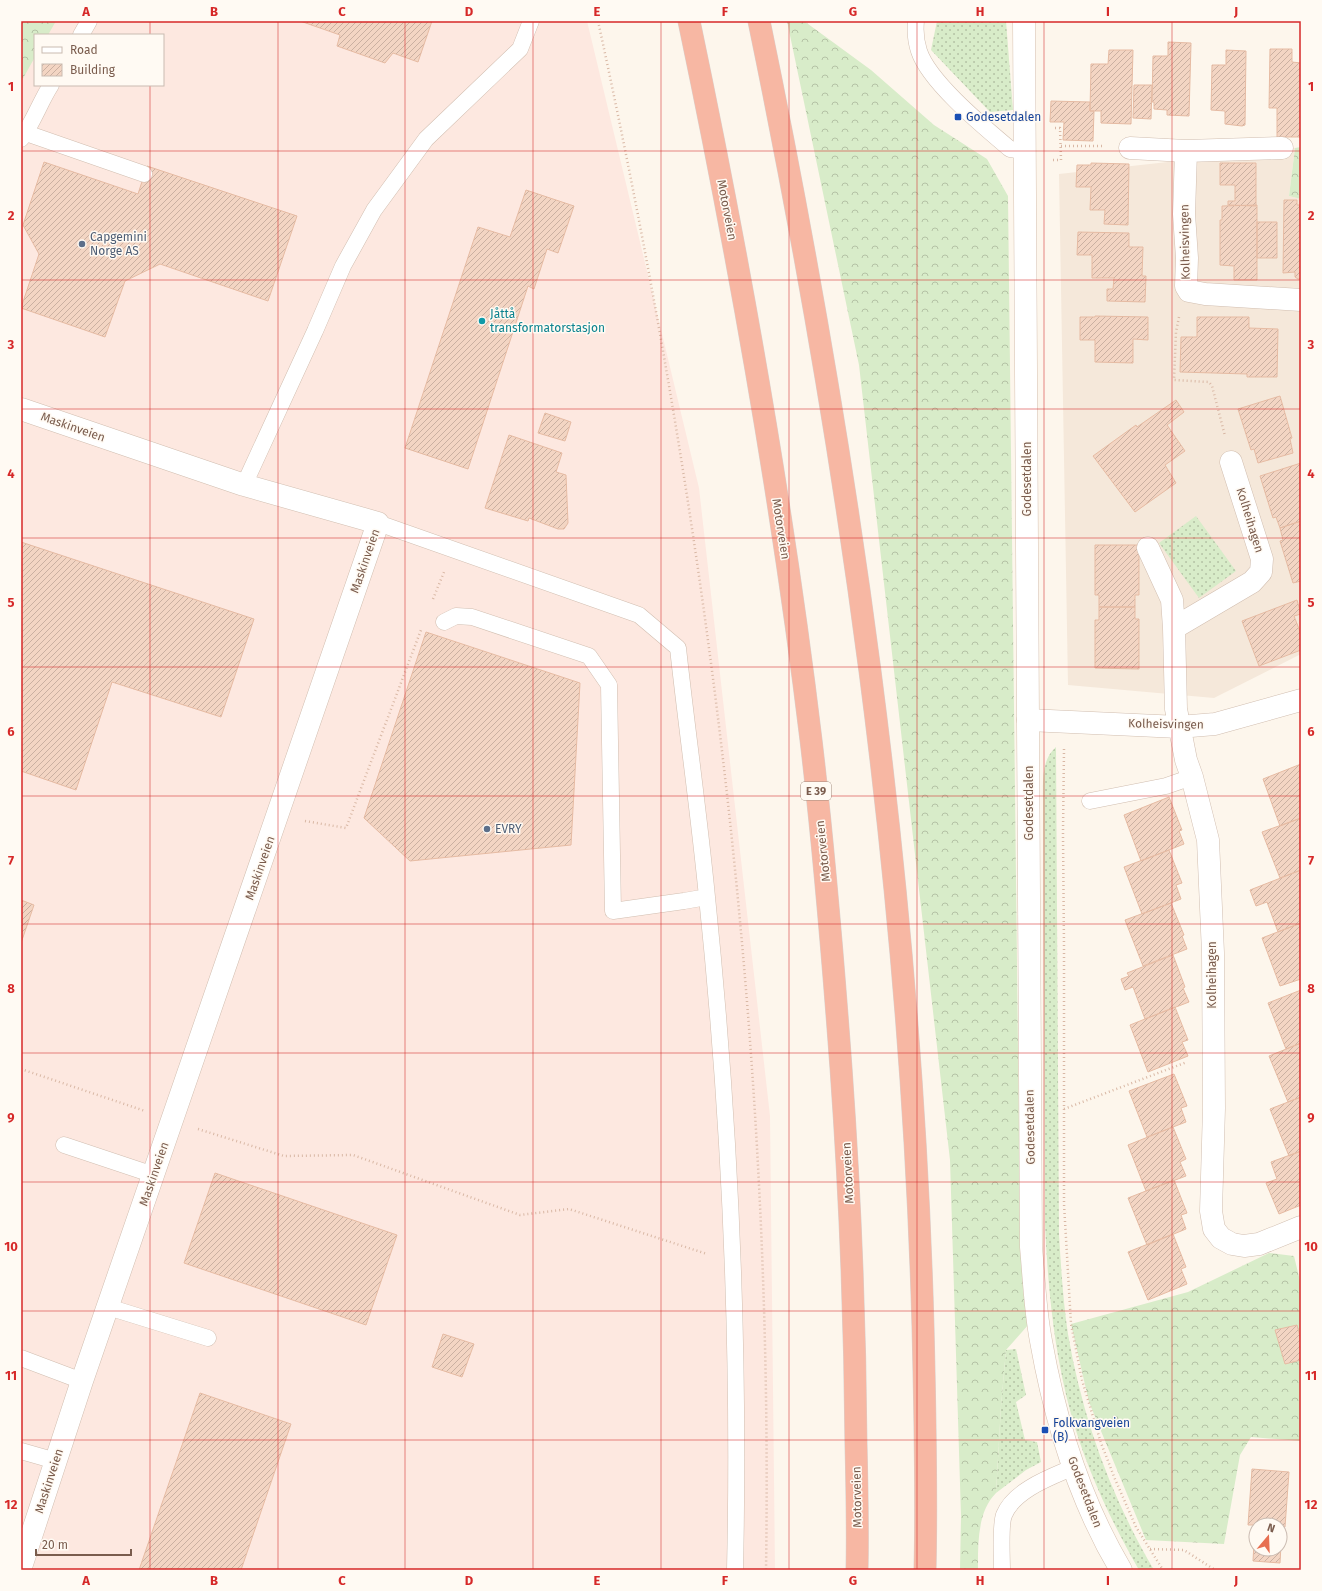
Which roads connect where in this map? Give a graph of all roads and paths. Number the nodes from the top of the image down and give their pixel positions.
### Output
1 (89, 21) edge
2 (531, 21) edge
3 (689, 21) edge
4 (759, 21) edge
5 (916, 21) edge
6 (1024, 21) edge
7 (82, 34) edge
8 (50, 86) edge
9 (1046, 128) dead end
10 (23, 136) edge
11 (1062, 146) junction
12 (1130, 148) joint
13 (1282, 148) dead end
14 (1025, 151) junction
15 (1186, 151) junction
16 (1047, 160) dead end
17 (144, 174) dead end
18 (1189, 291) junction
19 (1301, 300) edge
20 (21, 409) edge
21 (1231, 462) joint
22 (244, 485) junction
23 (378, 523) junction
24 (1148, 548) dead end
25 (451, 549) junction
26 (432, 602) dead end
27 (444, 622) dead end
28 (424, 624) dead end
29 (1174, 628) junction
30 (1301, 700) edge
31 (1028, 720) junction
32 (1179, 727) junction
33 (1064, 745) dead end
34 (1192, 777) junction
35 (1090, 801) dead end
36 (298, 820) dead end
37 (707, 897) junction
38 (1212, 1053) junction
39 (21, 1069) edge
40 (1064, 1110) junction
41 (150, 1113) dead end
42 (193, 1127) dead end
43 (64, 1145) dead end
44 (154, 1175) junction
45 (1301, 1227) edge
46 (710, 1255) dead end
47 (108, 1307) junction
48 (208, 1338) dead end
49 (21, 1358) edge
50 (82, 1381) junction
51 (21, 1451) edge
52 (56, 1461) junction
53 (1074, 1467) junction
54 (1150, 1549) junction
55 (21, 1567) edge
56 (735, 1570) edge
57 (857, 1570) edge
58 (925, 1570) edge
59 (1002, 1570) edge
60 (1121, 1570) edge
61 (1163, 1570) edge
62 (1215, 1570) edge

1 - 7 lane
2 - 22 lane
3 - 57 highway, Motorveien / E 39
4 - 58 highway
5 - 14 lane
6 - 14 street, Godesetdalen
8 - 10 lane
9 - 11 path
10 - 17 lane
11 - 12 path
11 - 16 path
12 - 15 street
13 - 15 street
14 - 31 street, Godesetdalen
15 - 18 street, Kolheisvingen
18 - 19 street, Kolheisvingen
18 - 21 path
20 - 22 street, Maskinveien
21 - 29 street, Kolheihagen
22 - 23 street, Maskinveien
23 - 25 lane
23 - 44 street, Maskinveien
24 - 29 street, Kolheihagen
25 - 26 path
25 - 37 lane
27 - 37 lane
28 - 36 path
29 - 32 street, Kolheihagen
30 - 32 street, Kolheisvingen
31 - 32 street, Kolheisvingen
31 - 53 street, Godesetdalen
32 - 34 street, Kolheihagen
33 - 40 path
34 - 35 lane
34 - 38 street, Kolheihagen
37 - 56 lane
38 - 40 path
38 - 45 street, Kolheihagen
39 - 41 path
40 - 54 path
42 - 46 path
43 - 44 lane
44 - 47 street, Maskinveien
47 - 48 lane
47 - 50 street, Maskinveien
49 - 50 lane
50 - 52 street, Maskinveien
51 - 52 lane
52 - 55 street, Maskinveien
53 - 59 lane
53 - 60 street, Godesetdalen
54 - 61 path
54 - 62 path

